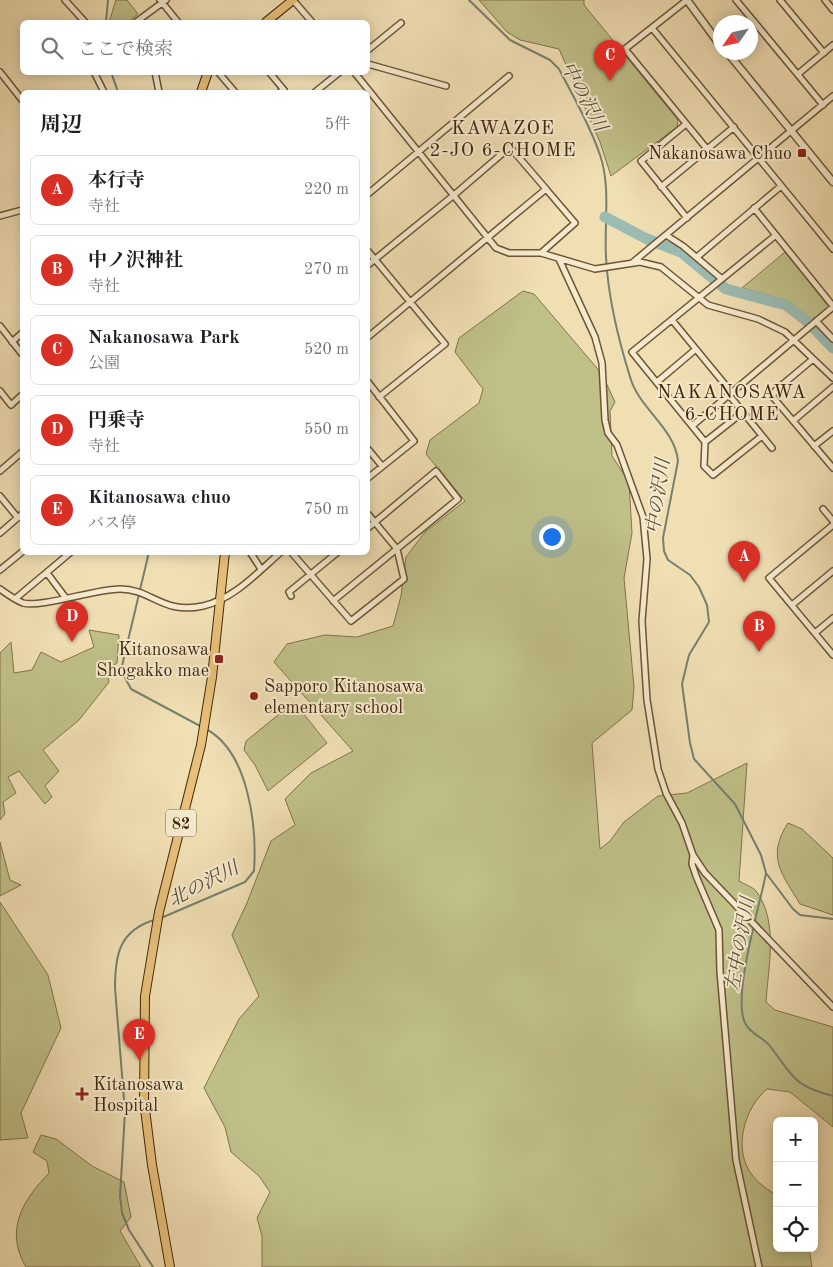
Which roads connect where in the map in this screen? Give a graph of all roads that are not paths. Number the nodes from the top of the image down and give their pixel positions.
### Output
1 (65, 0) edge
2 (294, 0) edge
3 (687, 0) edge
4 (780, 0) edge
5 (825, 0) edge
6 (162, 1) edge
7 (739, 1) edge
8 (833, 10) edge
9 (84, 20) edge
10 (138, 20) edge
11 (176, 20) edge
12 (269, 20) edge
13 (310, 20) edge
14 (401, 23) dead end
15 (652, 28) junction
16 (713, 35) edge
17 (833, 46) edge
18 (370, 48) edge
19 (824, 53) junction
20 (733, 60) edge
21 (370, 65) edge
22 (0, 72) edge
23 (798, 74) junction
24 (96, 75) edge
25 (156, 75) edge
26 (207, 75) edge
27 (221, 75) edge
28 (272, 75) edge
29 (336, 75) edge
30 (356, 75) edge
31 (509, 76) dead end
32 (446, 86) dead end
33 (103, 90) edge
34 (159, 90) edge
35 (202, 90) edge
36 (233, 90) edge
37 (284, 90) edge
38 (318, 90) edge
39 (367, 90) edge
40 (370, 94) edge
41 (833, 96) edge
42 (20, 97) edge
43 (823, 105) junction
44 (686, 124) junction
45 (734, 127) junction
46 (791, 131) junction
47 (707, 149) junction
48 (418, 152) junction
49 (759, 158) junction
50 (833, 182) edge
51 (781, 186) junction
52 (662, 187) junction
53 (546, 189) junction
54 (370, 192) edge
55 (454, 195) junction
56 (754, 208) junction
57 (20, 211) edge
58 (0, 216) edge
59 (687, 218) junction
60 (776, 235) junction
61 (488, 236) junction
62 (664, 237) junction
63 (833, 249) edge
64 (370, 253) edge
65 (541, 253) junction
66 (697, 257) junction
67 (375, 259) junction
68 (559, 259) junction
69 (370, 263) edge
70 (632, 263) junction
71 (718, 281) junction
72 (698, 298) junction
73 (410, 302) junction
74 (833, 306) edge
75 (672, 320) junction
76 (815, 322) junction
77 (0, 326) edge
78 (370, 334) edge
79 (20, 335) edge
80 (793, 339) junction
81 (833, 339) edge
82 (12, 342) junction
83 (696, 350) junction
84 (20, 352) edge
85 (813, 359) junction
86 (833, 378) edge
87 (657, 382) junction
88 (370, 385) edge
89 (833, 388) edge
90 (0, 391) edge
91 (731, 394) junction
92 (20, 397) edge
93 (379, 397) junction
94 (743, 412) junction
95 (793, 420) junction
96 (692, 426) junction
97 (833, 431) edge
98 (762, 436) junction
99 (706, 442) junction
100 (814, 446) junction
101 (772, 448) dead end
102 (370, 451) edge
103 (20, 454) edge
104 (382, 466) junction
105 (833, 468) edge
106 (0, 471) edge
107 (370, 476) edge
108 (0, 496) edge
109 (823, 509) dead end
110 (20, 516) edge
111 (370, 516) edge
112 (833, 520) edge
113 (375, 522) junction
114 (833, 525) edge
115 (370, 526) edge
116 (0, 532) edge
117 (397, 549) junction
118 (20, 554) edge
119 (68, 555) edge
120 (225, 555) edge
121 (252, 555) edge
122 (277, 555) edge
123 (294, 555) edge
124 (334, 555) edge
125 (261, 569) junction
126 (0, 570) edge
127 (833, 571) edge
128 (47, 573) junction
129 (311, 575) junction
130 (0, 589) edge
131 (291, 596) dead end
132 (66, 597) junction
133 (15, 599) junction
134 (218, 600) junction
135 (333, 601) junction
136 (792, 605) junction
137 (833, 618) edge
138 (815, 634) junction
139 (833, 655) edge
140 (692, 855) junction
141 (833, 1007) edge
142 (170, 1267) edge
143 (759, 1267) edge

1 - 9 street
2 - 12 main road
2 - 13 street
3 - 15 street
3 - 16 street
4 - 19 street
5 - 8 street
6 - 10 street
6 - 11 street
7 - 23 street
14 - 18 street
15 - 44 street
15 - 45 street
17 - 19 street
19 - 23 street
20 - 46 street
21 - 32 street
22 - 42 street
23 - 43 street
24 - 33 street
25 - 34 street
26 - 35 main road
27 - 36 street
28 - 37 street
29 - 38 street
30 - 39 street
31 - 48 street
40 - 48 street
41 - 43 street
43 - 46 street
44 - 47 street
44 - 52 street
45 - 47 street
45 - 49 street
46 - 49 street
46 - 50 street
47 - 52 street
48 - 54 street
48 - 55 street
49 - 51 street
49 - 59 street
51 - 56 street
51 - 63 street
52 - 59 street
53 - 55 street
53 - 61 street
53 - 65 street
55 - 61 street
55 - 67 street
56 - 60 street
56 - 66 street
57 - 58 street
59 - 62 street
60 - 71 street
60 - 74 street
61 - 65 street
61 - 73 street
62 - 66 street
62 - 70 street
64 - 67 street
65 - 68 street
66 - 71 street
67 - 69 street
67 - 73 street
68 - 70 street
68 - 140 street
70 - 72 street
71 - 72 street
72 - 75 street
72 - 80 street
73 - 78 street
73 - 93 street
74 - 76 street
75 - 83 street
75 - 87 street
76 - 80 street
76 - 81 street
77 - 82 street
79 - 82 street
80 - 85 street
80 - 91 street
82 - 84 street
83 - 87 street
83 - 91 street
85 - 86 street
85 - 95 street
87 - 96 street
88 - 93 street
89 - 95 street
90 - 92 street
91 - 94 street
91 - 96 street
93 - 104 street
94 - 98 street
94 - 99 street
95 - 100 street
96 - 99 street
97 - 100 street
98 - 99 street
98 - 101 street
100 - 105 street
102 - 104 street
103 - 106 street
104 - 107 street
108 - 110 street
109 - 112 street
110 - 116 street
111 - 113 street
113 - 115 street
113 - 117 street
113 - 117 street
114 - 136 street
117 - 135 street
117 - 135 street
118 - 126 street
119 - 128 street
120 - 134 main road, 82
121 - 125 street
122 - 125 street
123 - 129 street
124 - 129 street
125 - 134 street
127 - 136 street
128 - 132 street
128 - 133 street
129 - 131 street
129 - 135 street
130 - 133 street
132 - 133 street
132 - 134 street
134 - 142 main road, 82
136 - 138 street
137 - 138 street
138 - 139 street
140 - 141 street
140 - 143 street

